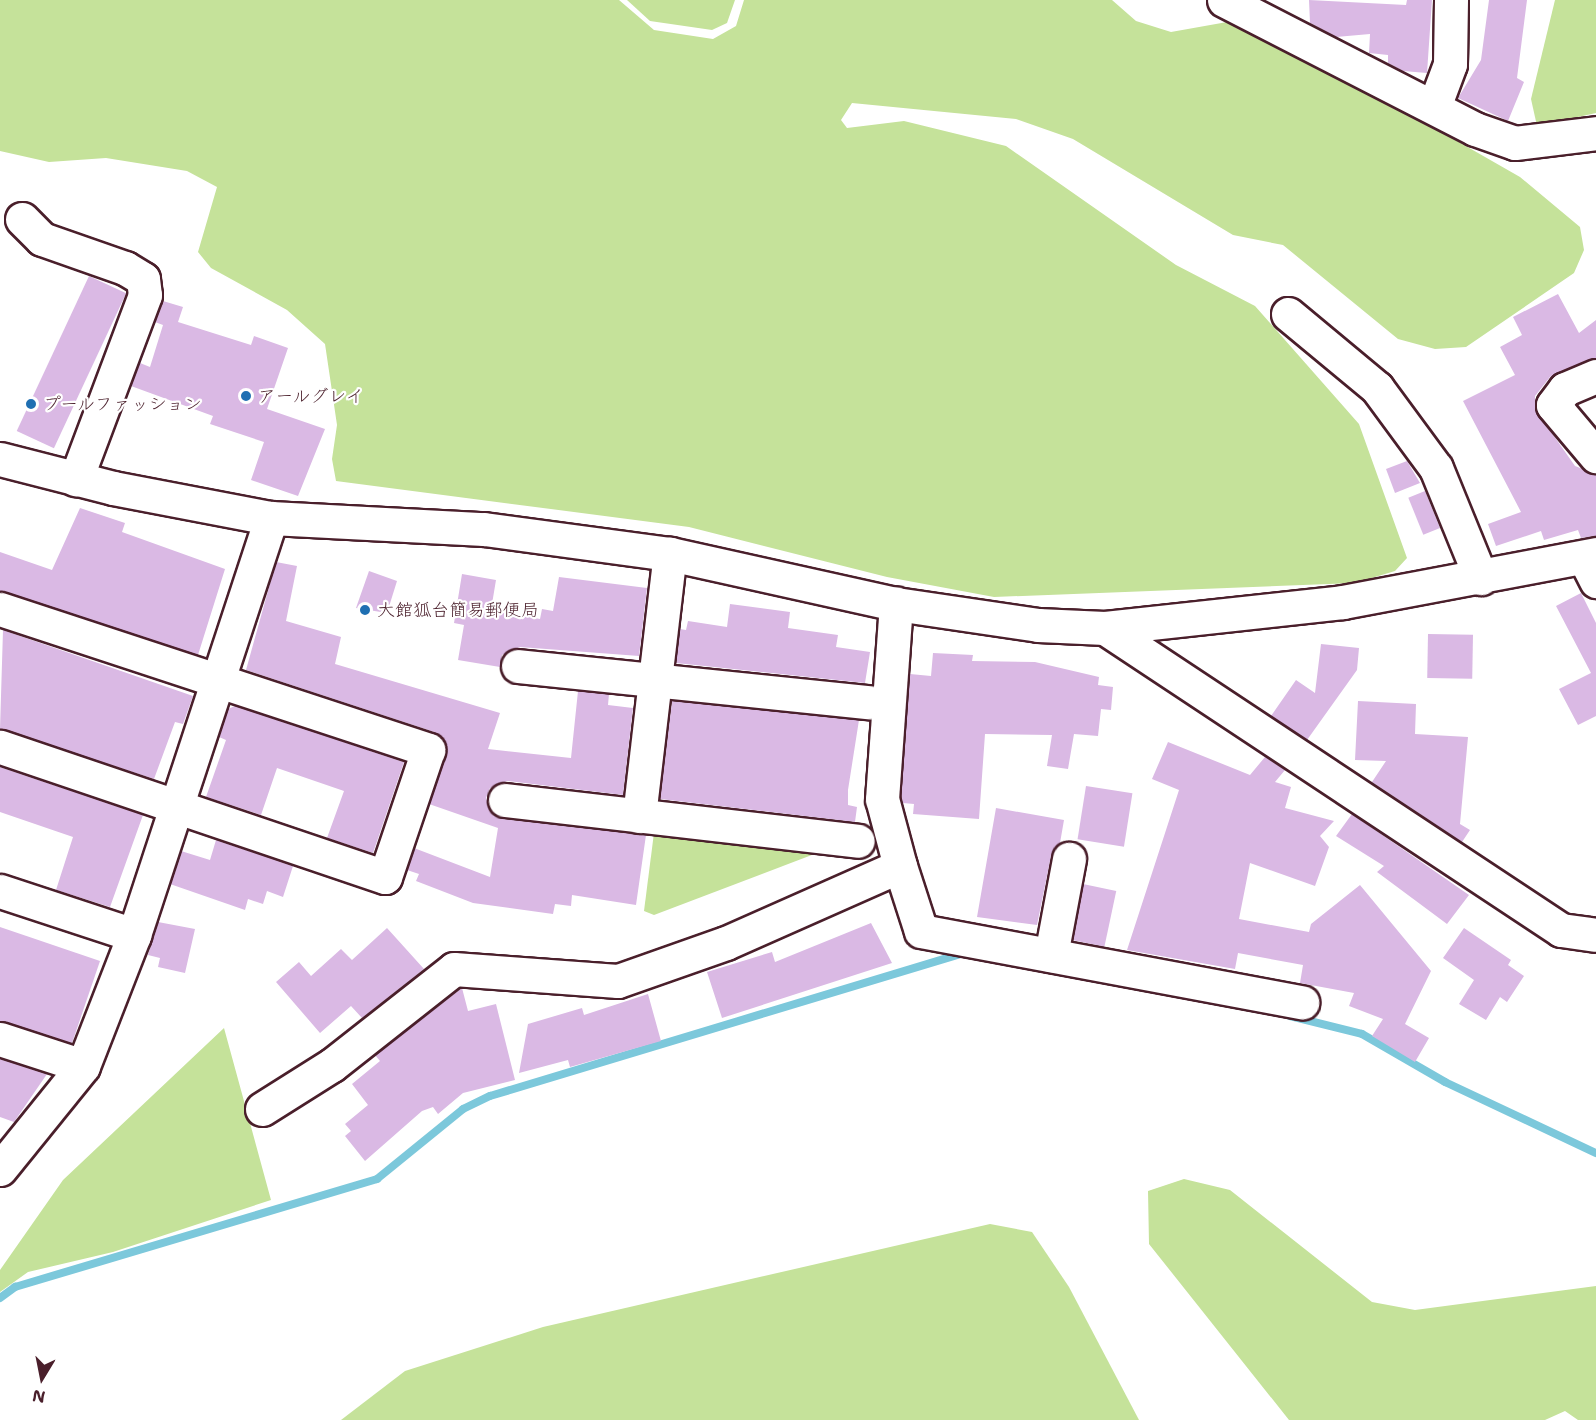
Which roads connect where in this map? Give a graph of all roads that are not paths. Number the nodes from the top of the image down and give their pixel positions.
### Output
1 (1224, 0) edge
2 (1451, 0) edge
3 (1434, 107) junction
4 (1596, 133) edge
5 (22, 219) dead end
6 (1288, 314) dead end
7 (1596, 376) edge
8 (1596, 456) edge
9 (0, 459) edge
10 (76, 479) junction
11 (271, 518) junction
12 (670, 554) junction
13 (1592, 565) edge
14 (1481, 578) junction
15 (896, 604) junction
16 (0, 609) edge
17 (1105, 628) junction
18 (518, 666) dead end
19 (216, 680) junction
20 (656, 680) junction
21 (868, 702) dead end
22 (0, 747) edge
23 (504, 800) dead end
24 (175, 803) junction
25 (639, 816) junction
26 (858, 841) dead end
27 (1069, 859) dead end
28 (900, 866) junction
29 (0, 891) edge
30 (134, 935) junction
31 (1596, 935) edge
32 (1051, 955) junction
33 (1302, 1002) dead end
34 (0, 1039) edge
35 (83, 1066) junction
36 (262, 1109) dead end
37 (0, 1170) edge

1 - 3 street
2 - 3 street
3 - 4 street
5 - 10 street
6 - 14 street
7 - 8 street
9 - 10 street
10 - 11 street
11 - 12 street
11 - 19 street
12 - 15 street
12 - 20 street
13 - 14 street
14 - 17 street
15 - 17 street
15 - 28 street
16 - 19 street
17 - 31 street
18 - 20 street
19 - 24 street
19 - 24 street
20 - 21 street
20 - 25 street
22 - 24 street
23 - 25 street
24 - 30 street
25 - 26 street
27 - 32 street
28 - 32 street
28 - 36 street
29 - 30 street
30 - 35 street
32 - 33 street
34 - 35 street
35 - 37 street

